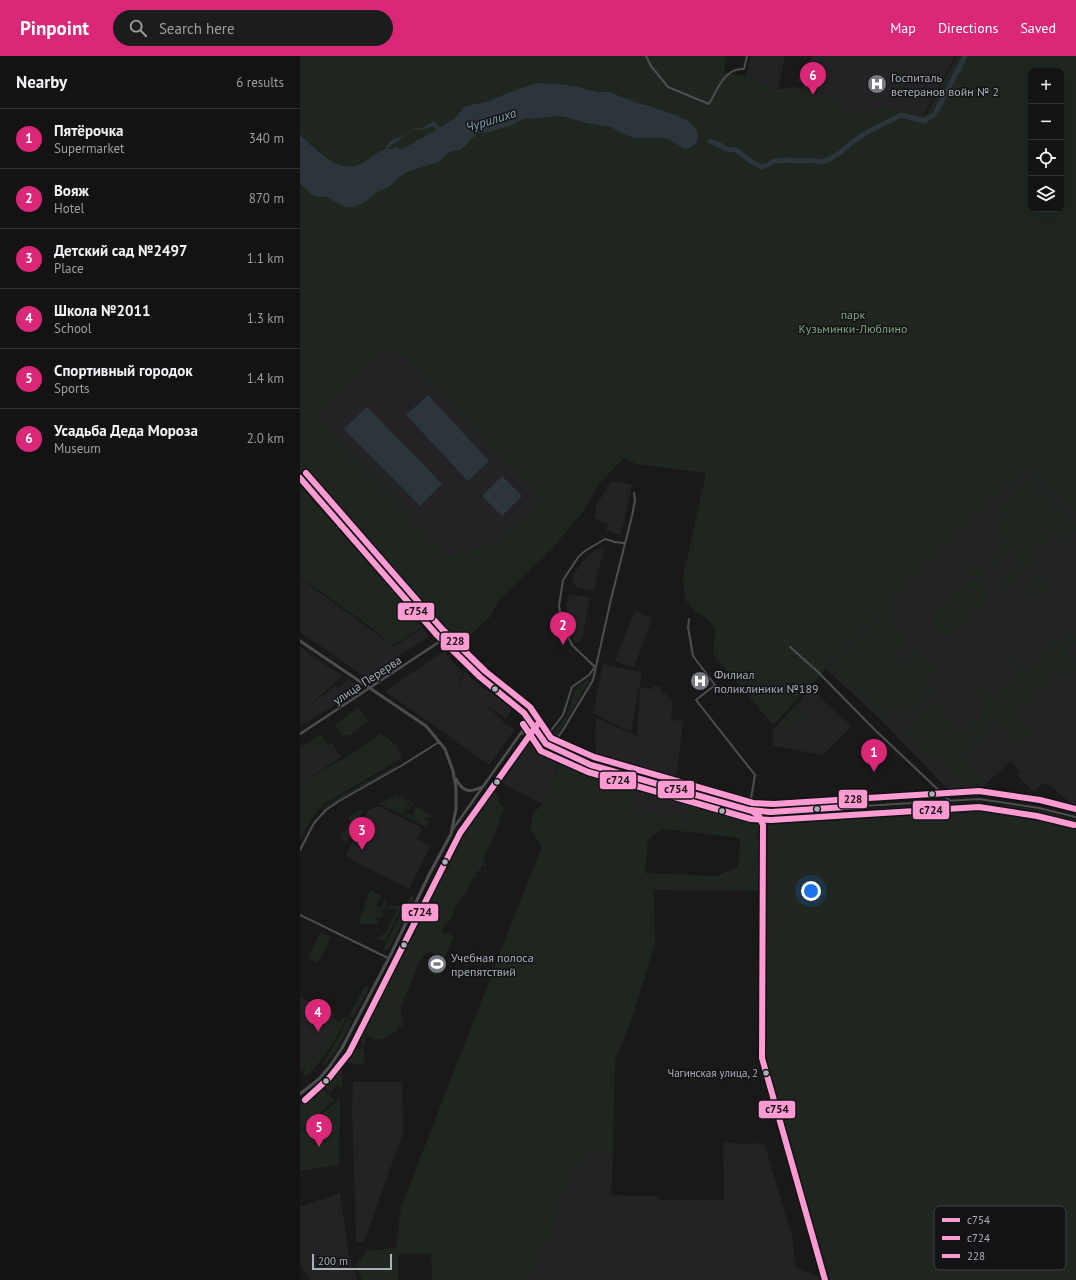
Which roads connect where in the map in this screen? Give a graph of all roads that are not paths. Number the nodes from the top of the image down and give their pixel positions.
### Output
1 (646, 56) edge
2 (747, 56) edge
3 (300, 478) edge
4 (634, 493) dead end
5 (624, 543) junction
6 (689, 619) dead end
7 (442, 640) junction
8 (300, 641) edge
9 (790, 647) dead end
10 (595, 667) junction
11 (371, 688) junction
12 (530, 720) junction
13 (300, 734) edge
14 (520, 734) junction
15 (543, 741) junction
16 (439, 742) junction
17 (551, 747) junction
18 (454, 776) junction
19 (482, 787) junction
20 (949, 800) junction
21 (751, 810) junction
22 (762, 811) junction
23 (771, 812) junction
24 (759, 816) junction
25 (765, 817) junction
26 (1076, 817) edge
27 (763, 825) junction
28 (453, 829) junction
29 (300, 850) edge
30 (300, 915) edge
31 (388, 958) junction
32 (300, 1094) edge
33 (825, 1280) edge

1 - 2 street
3 - 7 street
4 - 5 street
5 - 10 street
5 - 10 street
6 - 21 street
7 - 11 street, улица Перерва
7 - 12 street
8 - 11 main road
9 - 20 street
10 - 15 street
10 - 17 street
11 - 13 street, улица Перерва
11 - 16 main road
12 - 14 street
12 - 15 street
14 - 15 street
14 - 19 street
15 - 17 street
16 - 18 main road
16 - 29 street
17 - 21 street
18 - 19 main road
18 - 28 main road
19 - 28 street
20 - 23 street
20 - 26 street
21 - 22 street
21 - 24 street
22 - 23 street
22 - 24 street
22 - 25 street
23 - 25 street
24 - 25 street
24 - 27 street
25 - 27 street
27 - 33 street
28 - 31 main road
30 - 31 street
31 - 32 main road

